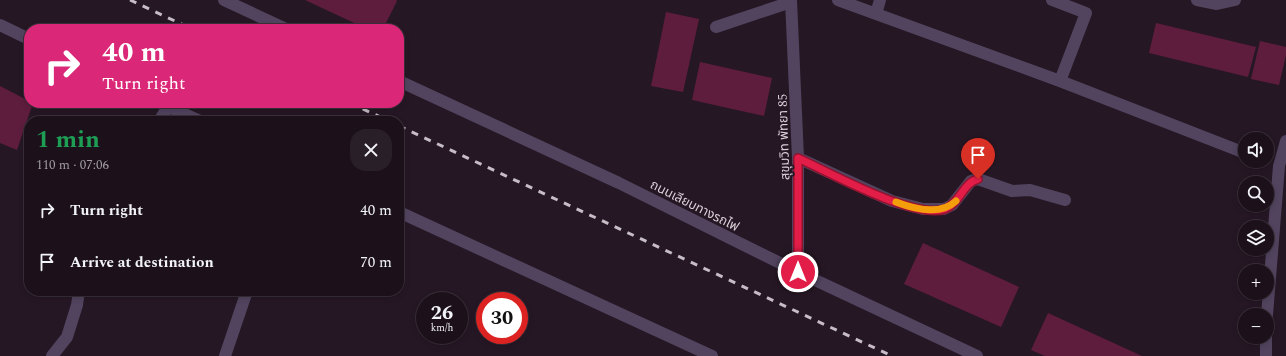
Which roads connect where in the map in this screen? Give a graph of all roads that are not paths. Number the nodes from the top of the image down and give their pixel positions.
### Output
1 (224, 0) edge
2 (838, 0) edge
3 (880, 0) edge
4 (1052, 0) edge
5 (1197, 0) edge
6 (1235, 0) edge
7 (791, 1) edge
8 (876, 14) junction
9 (0, 24) edge
10 (275, 24) edge
11 (716, 27) dead end
12 (24, 36) edge
13 (1060, 81) junction
14 (404, 83) edge
15 (171, 108) edge
16 (189, 116) edge
17 (1286, 141) edge
18 (1238, 150) edge
19 (798, 158) junction
20 (1065, 200) dead end
21 (404, 214) edge
22 (798, 272) junction
23 (78, 296) edge
24 (245, 296) edge
25 (1268, 308) edge
26 (1266, 344) edge
27 (52, 356) edge
28 (225, 356) edge
29 (712, 356) edge
30 (977, 356) edge
31 (1266, 356) edge

1 - 10 street
2 - 8 street
3 - 8 street
4 - 13 street
5 - 6 street
7 - 11 street
7 - 19 street, สุขุมวิท พัทยา 85
8 - 13 street
9 - 12 street
13 - 18 street
14 - 22 street, ถนนเลียบทางรถไฟ
15 - 16 street
17 - 25 street
19 - 20 street
19 - 22 street, สุขุมวิท พัทยา 85
21 - 29 street
22 - 30 street, ถนนเลียบทางรถไฟ
23 - 27 street
24 - 28 street
26 - 31 street

